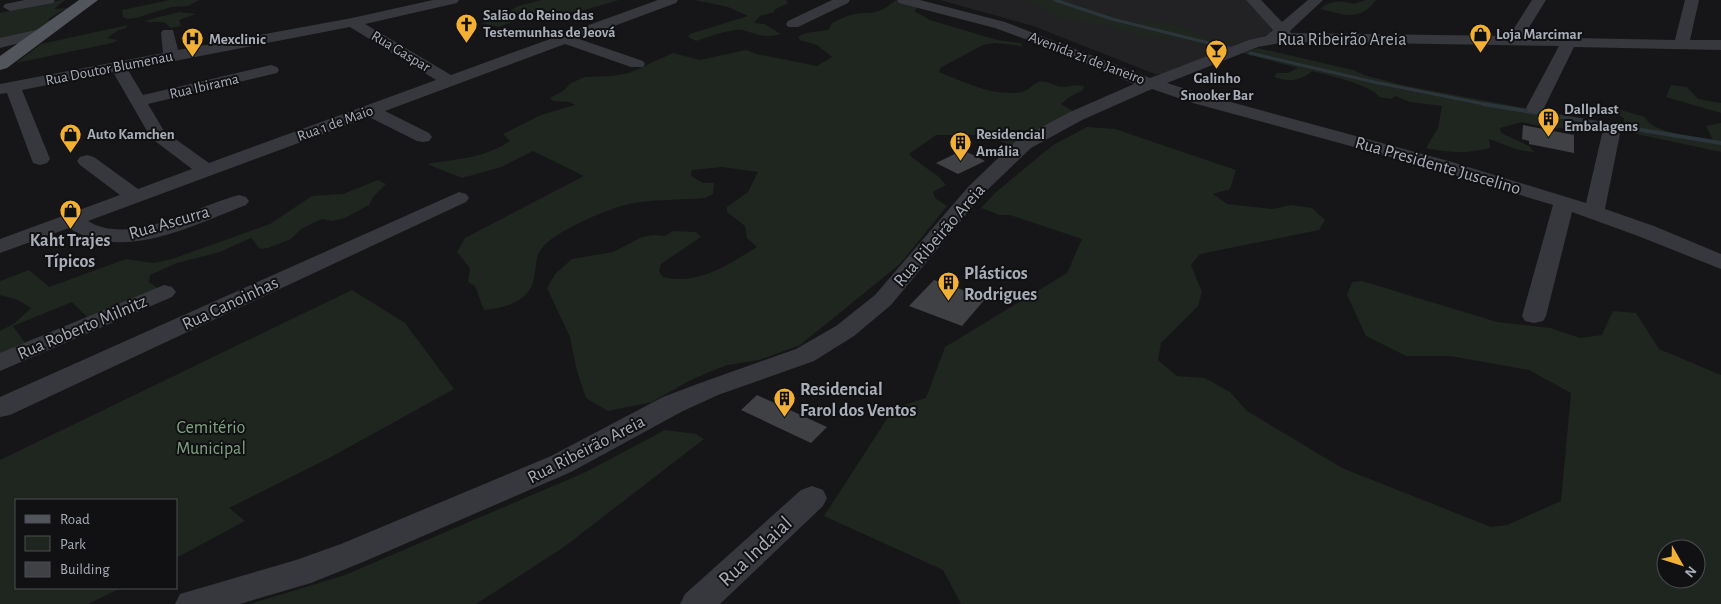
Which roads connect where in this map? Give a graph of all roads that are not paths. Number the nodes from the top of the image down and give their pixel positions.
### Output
1 (48, 0) edge
2 (90, 0) edge
3 (452, 0) edge
4 (671, 0) edge
5 (843, 0) edge
6 (904, 0) edge
7 (925, 0) edge
8 (1253, 0) edge
9 (1316, 0) edge
10 (1539, 0) edge
11 (1692, 0) edge
12 (10, 7) dead end
13 (976, 15) junction
14 (352, 22) junction
15 (793, 24) dead end
16 (45, 32) junction
17 (168, 33) dead end
18 (1278, 36) junction
19 (564, 39) junction
20 (1513, 41) junction
21 (1569, 42) junction
22 (0, 44) edge
23 (1681, 44) junction
24 (1721, 45) edge
25 (171, 56) junction
26 (0, 64) edge
27 (637, 64) dead end
28 (118, 67) junction
29 (271, 70) dead end
30 (449, 81) junction
31 (1151, 83) junction
32 (6, 88) edge
33 (137, 102) junction
34 (1535, 108) dead end
35 (370, 110) junction
36 (1611, 134) dead end
37 (423, 137) dead end
38 (40, 159) dead end
39 (87, 161) dead end
40 (206, 170) junction
41 (135, 196) junction
42 (459, 198) dead end
43 (239, 201) dead end
44 (1564, 202) junction
45 (1594, 212) junction
46 (71, 220) junction
47 (0, 246) edge
48 (1721, 262) edge
49 (164, 292) dead end
50 (1534, 316) dead end
51 (0, 363) edge
52 (0, 408) edge
53 (812, 498) dead end
54 (192, 604) edge
55 (698, 604) edge

1 - 12 street
2 - 16 main road
3 - 14 street, Rua Doutor Blumenau
4 - 19 street, Rua 1 de Maio
5 - 15 street
6 - 13 street, Avenida 21 de Janeiro
7 - 13 street, Avenida 21 de Janeiro
8 - 18 street
9 - 18 street
10 - 20 street
11 - 23 street
13 - 31 street, Avenida 21 de Janeiro
14 - 25 street, Rua Doutor Blumenau
14 - 30 street, Rua Gaspar
16 - 22 street
16 - 26 main road
17 - 25 street
18 - 20 street, Rua Ribeirão Areia
18 - 31 street, Rua Ribeirão Areia
19 - 27 street
19 - 30 street, Rua 1 de Maio
20 - 21 street, Rua Ribeirão Areia
21 - 23 street, Rua Ribeirão Areia
21 - 34 street
23 - 24 street, Rua Ribeirão Areia
25 - 28 street, Rua Doutor Blumenau
28 - 32 street, Rua Doutor Blumenau
28 - 33 street
29 - 33 street, Rua Ibirama
30 - 35 street, Rua 1 de Maio
31 - 44 street, Rua Presidente Juscelino
31 - 54 street, Rua Ribeirão Areia
32 - 38 street
33 - 40 street
35 - 37 street
35 - 40 street, Rua 1 de Maio
36 - 45 street
39 - 41 street
40 - 41 street, Rua 1 de Maio
41 - 46 street, Rua 1 de Maio
42 - 52 street, Rua Canoinhas
43 - 46 street, Rua Ascurra
44 - 45 street, Rua Presidente Juscelino
44 - 50 street
45 - 48 street, Rua Presidente Juscelino
46 - 47 street, Rua 1 de Maio
49 - 51 street, Rua Roberto Milnitz
53 - 55 street, Rua Indaial

